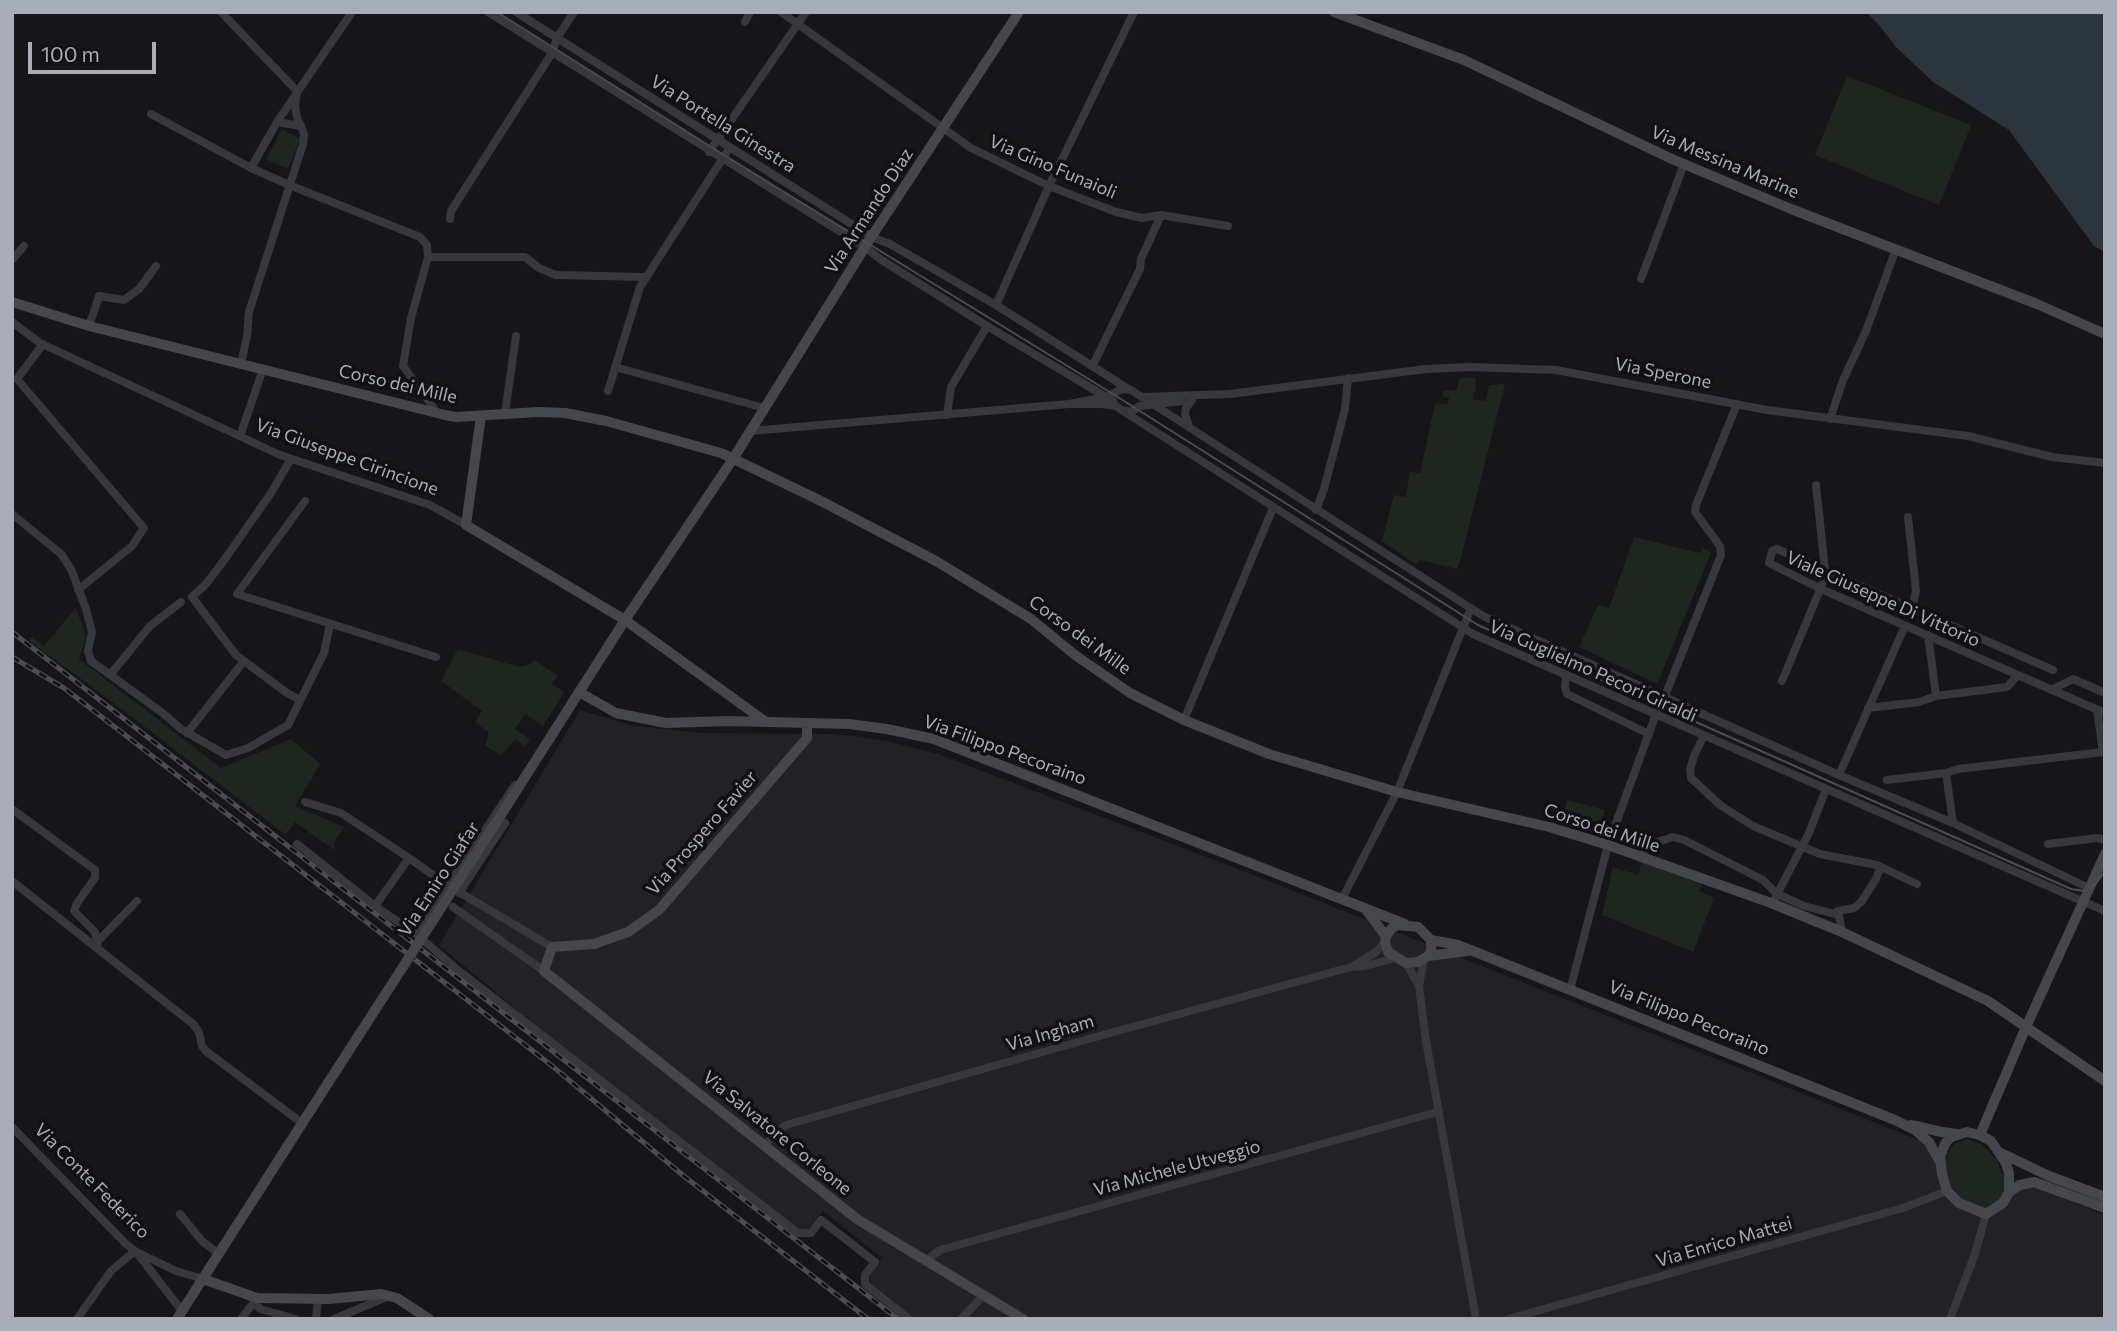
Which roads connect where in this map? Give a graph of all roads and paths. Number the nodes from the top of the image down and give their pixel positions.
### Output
1 (221, 12) edge
2 (352, 12) edge
3 (488, 12) edge
4 (516, 12) edge
5 (574, 12) edge
6 (750, 12) edge
7 (781, 12) edge
8 (806, 12) edge
9 (1019, 12) edge
10 (1134, 12) edge
11 (1334, 12) edge
12 (745, 22) dead end
13 (798, 24) junction
14 (557, 38) junction
15 (552, 52) junction
16 (297, 91) junction
17 (151, 114) dead end
18 (277, 122) junction
19 (300, 125) junction
20 (944, 129) junction
21 (718, 139) junction
22 (730, 147) junction
23 (709, 152) junction
24 (722, 159) junction
25 (1684, 164) junction
26 (251, 168) junction
27 (289, 185) junction
28 (1049, 186) junction
29 (1161, 215) junction
30 (450, 219) dead end
31 (1228, 226) dead end
32 (872, 237) junction
33 (24, 246) dead end
34 (865, 247) junction
35 (1896, 249) junction
36 (428, 257) junction
37 (12, 260) edge
38 (156, 266) dead end
39 (645, 277) junction
40 (1641, 279) dead end
41 (12, 302) edge
42 (996, 305) junction
43 (12, 322) edge
44 (89, 326) junction
45 (987, 326) junction
46 (2105, 334) edge
47 (516, 336) dead end
48 (43, 344) junction
49 (242, 364) junction
50 (1093, 365) junction
51 (615, 367) junction
52 (263, 369) junction
53 (1348, 379) junction
54 (15, 382) edge
55 (1088, 385) junction
56 (608, 391) dead end
57 (1212, 395) junction
58 (1138, 397) junction
59 (1085, 400) junction
60 (1192, 400) junction
61 (1114, 402) junction
62 (1069, 404) junction
63 (1152, 404) junction
64 (1737, 404) junction
65 (764, 408) junction
66 (505, 413) junction
67 (439, 414) junction
68 (947, 415) junction
69 (481, 416) junction
70 (1830, 419) junction
71 (1190, 429) junction
72 (750, 431) junction
73 (240, 436) junction
74 (291, 458) junction
75 (733, 459) junction
76 (2105, 463) edge
77 (1815, 485) dead end
78 (305, 500) dead end
79 (1273, 508) junction
80 (1316, 510) junction
81 (12, 514) edge
82 (1908, 517) dead end
83 (466, 525) junction
84 (1825, 570) junction
85 (1835, 575) dead end
86 (1858, 585) junction
87 (1821, 589) junction
88 (78, 590) junction
89 (181, 602) dead end
90 (1851, 602) junction
91 (1471, 608) junction
92 (1912, 609) junction
93 (625, 620) junction
94 (330, 624) junction
95 (1905, 626) junction
96 (1462, 628) junction
97 (1928, 635) junction
98 (1969, 635) junction
99 (1961, 650) junction
100 (436, 657) dead end
101 (244, 661) junction
102 (2053, 670) dead end
103 (110, 675) junction
104 (2017, 676) junction
105 (1566, 677) junction
106 (1782, 681) dead end
107 (2050, 690) junction
108 (579, 692) junction
109 (2105, 693) edge
110 (1665, 696) junction
111 (1936, 696) junction
112 (300, 700) junction
113 (743, 705) junction
114 (1868, 708) junction
115 (2101, 712) edge
116 (1656, 714) junction
117 (1184, 720) junction
118 (728, 721) junction
119 (766, 722) junction
120 (807, 723) junction
121 (187, 733) junction
122 (1649, 734) junction
123 (1703, 737) junction
124 (536, 758) junction
125 (1946, 773) junction
126 (1839, 775) junction
127 (1887, 780) dead end
128 (1826, 789) junction
129 (1397, 792) junction
130 (305, 802) dead end
131 (12, 809) edge
132 (502, 820) junction
133 (1953, 823) junction
134 (2105, 840) edge
135 (297, 844) dead end
136 (2048, 844) dead end
137 (1608, 845) junction
138 (1802, 847) junction
139 (2105, 854) edge
140 (409, 858) junction
141 (1640, 858) junction
142 (1881, 867) junction
143 (12, 881) edge
144 (1917, 884) dead end
145 (447, 885) junction
146 (2090, 888) junction
147 (459, 893) junction
148 (1774, 898) junction
149 (1342, 900) junction
150 (137, 901) dead end
151 (2082, 901) junction
152 (375, 906) junction
153 (453, 907) dead end
154 (1364, 908) junction
155 (2105, 911) edge
156 (1839, 915) junction
157 (1405, 925) junction
158 (1842, 932) junction
159 (416, 934) junction
160 (1385, 939) junction
161 (1431, 940) junction
162 (98, 945) junction
163 (552, 947) junction
164 (1471, 951) junction
165 (1426, 958) junction
166 (1401, 961) junction
167 (1351, 967) junction
168 (544, 971) junction
169 (1419, 986) junction
170 (1570, 990) junction
171 (2026, 1027) junction
172 (2105, 1081) edge
173 (1437, 1112) junction
174 (1895, 1120) junction
175 (302, 1123) junction
176 (12, 1127) edge
177 (1960, 1134) junction
178 (1980, 1135) junction
179 (765, 1144) junction
180 (2000, 1152) junction
181 (1940, 1162) junction
182 (1947, 1191) junction
183 (2009, 1192) junction
184 (2105, 1197) edge
185 (2105, 1208) edge
186 (180, 1214) dead end
187 (1986, 1214) junction
188 (135, 1251) junction
189 (219, 1254) junction
190 (928, 1260) junction
191 (203, 1279) junction
192 (984, 1295) junction
193 (389, 1296) junction
194 (318, 1299) junction
195 (253, 1300) junction
196 (179, 1316) edge
197 (77, 1319) edge
198 (241, 1319) edge
199 (296, 1319) edge
200 (316, 1319) edge
201 (334, 1319) edge
202 (429, 1319) edge
203 (909, 1319) edge
204 (961, 1319) edge
205 (1023, 1319) edge
206 (1476, 1319) edge
207 (1508, 1319) edge
208 (1950, 1319) edge

1 - 16 street
2 - 16 street
3 - 15 street, Via Portella Ginestra
4 - 14 street, Via Portella Ginestra
5 - 14 street
6 - 12 street
7 - 13 street, Via Gino Funaioli
8 - 13 street
9 - 20 street, Via Armando Diaz
10 - 28 street
11 - 25 street, Via Messina Marine
13 - 20 street, Via Gino Funaioli
13 - 21 street
14 - 15 street
14 - 21 street, Via Portella Ginestra
15 - 23 street, Via Portella Ginestra
15 - 30 street
16 - 18 street
16 - 19 street
17 - 26 street
18 - 19 street
18 - 26 street
19 - 27 street
20 - 28 street, Via Gino Funaioli
20 - 32 street, Via Armando Diaz
21 - 22 street, Via Portella Ginestra
21 - 23 street
22 - 24 street
22 - 32 street, Via Portella Ginestra
23 - 24 street, Via Portella Ginestra
24 - 34 street, Via Portella Ginestra
24 - 39 street
25 - 35 street, Via Messina Marine
25 - 40 street
26 - 27 street
27 - 36 street
27 - 49 street
28 - 29 street, Via Gino Funaioli
28 - 42 street
29 - 31 street, Via Gino Funaioli
29 - 50 street
32 - 34 street, Via Armando Diaz
32 - 42 street
33 - 37 street
34 - 45 street, Via Guglielmo Pecori Giraldi
34 - 65 street, Via Armando Diaz
35 - 46 street, Via Messina Marine
35 - 70 street
36 - 39 street
36 - 67 street
38 - 44 street
39 - 51 street
41 - 44 street, Corso dei Mille
42 - 50 street
43 - 48 street, Via Giuseppe Cirincione
44 - 49 street, Corso dei Mille
45 - 55 street, Via Guglielmo Pecori Giraldi
45 - 68 street
47 - 66 street
48 - 54 street
48 - 73 street, Via Giuseppe Cirincione
49 - 52 street, Corso dei Mille
50 - 58 street
51 - 56 street
51 - 65 street
52 - 67 street, Corso dei Mille
52 - 73 street
53 - 57 street, Via Sperone
53 - 64 street, Via Sperone
53 - 80 street
54 - 88 street
55 - 59 street
55 - 61 street, Via Guglielmo Pecori Giraldi
57 - 58 street
57 - 60 street
58 - 61 street
58 - 61 street
58 - 63 street
59 - 61 street
59 - 62 street
60 - 63 street
60 - 71 street
61 - 62 street
61 - 79 street, Via Guglielmo Pecori Giraldi
62 - 68 street
63 - 71 street, Via Guglielmo Pecori Giraldi
64 - 70 street, Via Sperone
64 - 110 street
65 - 72 street, Via Armando Diaz
66 - 69 street, Corso dei Mille
66 - 75 street, Corso dei Mille
67 - 69 street, Corso dei Mille
68 - 72 street
69 - 83 street
70 - 76 street, Via Sperone
71 - 80 street, Via Guglielmo Pecori Giraldi
72 - 75 street, Via Armando Diaz
73 - 74 street, Via Giuseppe Cirincione
74 - 83 street, Via Giuseppe Cirincione
74 - 101 street
75 - 93 street, Via Emiro Giafar
75 - 117 street, Corso dei Mille
77 - 84 street
78 - 94 street
79 - 96 street, Via Guglielmo Pecori Giraldi
79 - 117 street
80 - 91 street, Via Guglielmo Pecori Giraldi
81 - 88 street
82 - 92 street
83 - 93 street, Via Giuseppe Cirincione
84 - 87 street
84 - 87 street, Viale Giuseppe Di Vittorio
85 - 86 street, Viale Giuseppe Di Vittorio
86 - 90 street
86 - 92 street, Viale Giuseppe Di Vittorio
87 - 90 street, Viale Giuseppe Di Vittorio
87 - 106 street
88 - 103 street
89 - 103 street
90 - 95 street, Viale Giuseppe Di Vittorio
91 - 96 street
91 - 110 street, Via Guglielmo Pecori Giraldi
92 - 98 street, Viale Giuseppe Di Vittorio
93 - 108 street, Via Emiro Giafar
93 - 113 street, Via Giuseppe Cirincione
94 - 100 street
94 - 112 street
95 - 97 street, Viale Giuseppe Di Vittorio
95 - 114 street
96 - 105 street, Via Guglielmo Pecori Giraldi
96 - 129 street
97 - 99 street, Viale Giuseppe Di Vittorio
97 - 111 street
98 - 99 street
98 - 102 street, Viale Giuseppe Di Vittorio
99 - 104 street, Viale Giuseppe Di Vittorio
101 - 112 street
101 - 121 street
103 - 121 street
104 - 107 street, Viale Giuseppe Di Vittorio
104 - 111 street
105 - 116 street, Via Guglielmo Pecori Giraldi
105 - 122 street
107 - 109 street
107 - 115 street, Viale Giuseppe Di Vittorio
108 - 118 street, Via Filippo Pecoraino
108 - 124 street, Via Emiro Giafar
110 - 116 street
110 - 126 street, Via Guglielmo Pecori Giraldi
111 - 114 street
112 - 121 street
113 - 118 street
113 - 119 street, Via Giuseppe Cirincione
114 - 126 street
115 - 125 street
116 - 122 street
116 - 123 street, Via Guglielmo Pecori Giraldi
117 - 129 street, Corso dei Mille
118 - 119 street, Via Filippo Pecoraino
119 - 120 street, Via Filippo Pecoraino
120 - 149 street, Via Filippo Pecoraino
120 - 163 street, Via Prospero Favier
122 - 137 street
123 - 128 street, Via Guglielmo Pecori Giraldi
123 - 138 street
124 - 132 street, Via Emiro Giafar
124 - 145 street
125 - 127 street
125 - 133 street
126 - 133 street, Via Guglielmo Pecori Giraldi
128 - 138 street
128 - 151 street, Via Guglielmo Pecori Giraldi
129 - 137 street, Corso dei Mille
129 - 149 street
130 - 140 street
131 - 162 street
132 - 147 street
132 - 175 street, Via Emiro Giafar, bridge
133 - 146 street, Via Guglielmo Pecori Giraldi
134 - 136 street
135 - 152 street
137 - 141 street, Corso dei Mille
137 - 170 street
138 - 142 street
138 - 148 street
139 - 146 street
140 - 145 street
140 - 152 street
141 - 148 street, Corso dei Mille
141 - 148 street
142 - 144 street
142 - 156 street
143 - 162 street
145 - 147 street
145 - 159 street
146 - 151 street
147 - 163 street
148 - 156 street
148 - 158 street, Corso dei Mille
149 - 154 street, Via Filippo Pecoraino
150 - 162 street
151 - 155 street, Via Guglielmo Pecori Giraldi
151 - 171 street
152 - 159 street
153 - 168 street
154 - 157 street, Via Filippo Pecoraino
154 - 160 street
156 - 158 street
157 - 160 street
157 - 161 street, Via Filippo Pecoraino
158 - 171 street, Corso dei Mille
159 - 203 street
160 - 166 street
160 - 167 street
161 - 164 street, Via Filippo Pecoraino
161 - 165 street
162 - 175 street
163 - 168 street
164 - 165 street, Via Filippo Pecoraino
164 - 170 street, Via Filippo Pecoraino
165 - 166 street, Via Filippo Pecoraino
165 - 169 street
166 - 167 street
166 - 169 street
167 - 179 street, Via Ingham
168 - 179 street, Via Salvatore Corleone
169 - 173 street
170 - 174 street, Via Filippo Pecoraino
171 - 172 street, Corso dei Mille
171 - 178 street
173 - 190 street, Via Michele Utveggio
173 - 206 street
174 - 177 street, Via Filippo Pecoraino
174 - 181 street, Via Filippo Pecoraino
175 - 189 street, Via Emiro Giafar
176 - 188 street, Via Conte Federico
177 - 178 street
177 - 181 street
178 - 180 street
179 - 190 street, Via Salvatore Corleone
180 - 183 street
180 - 184 street
181 - 182 street
182 - 187 street
182 - 207 street, Via Enrico Mattei
183 - 185 street
183 - 187 street
186 - 189 street
187 - 208 street
188 - 191 street, Via Conte Federico
188 - 196 street
188 - 197 street
189 - 191 street, Via Emiro Giafar
190 - 192 street, Via Salvatore Corleone
191 - 195 street, Via Conte Federico
191 - 196 street, Via Emiro Giafar
192 - 204 street
192 - 205 street, Via Salvatore Corleone
193 - 194 street, Via Conte Federico
193 - 201 street
193 - 202 street, Via Conte Federico
194 - 195 street, Via Conte Federico
194 - 200 street
195 - 198 street
195 - 199 street

